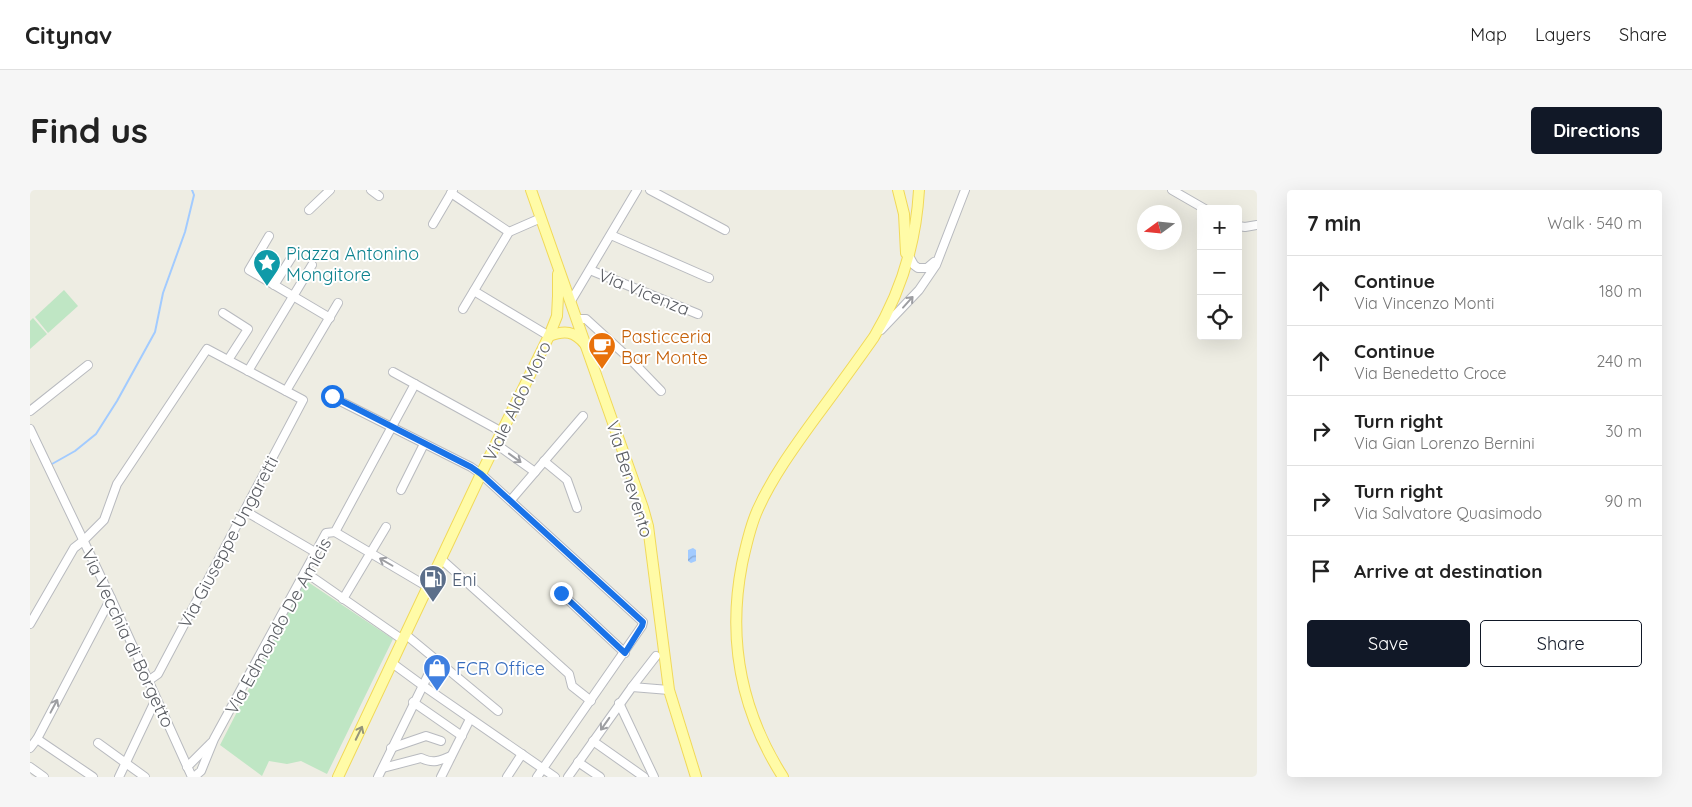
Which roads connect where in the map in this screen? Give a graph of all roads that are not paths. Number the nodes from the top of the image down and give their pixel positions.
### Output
1 (330, 190) edge
2 (371, 190) edge
3 (531, 190) edge
4 (637, 190) edge
5 (650, 190) edge
6 (898, 190) edge
7 (919, 190) edge
8 (965, 190) edge
9 (1172, 190) edge
10 (452, 191) edge
11 (379, 196) dead end
12 (1198, 205) edge
13 (309, 210) dead end
14 (541, 218) junction
15 (433, 224) dead end
16 (1257, 225) edge
17 (1242, 227) edge
18 (725, 230) dead end
19 (509, 232) junction
20 (611, 235) junction
21 (269, 236) dead end
22 (941, 250) junction
23 (292, 255) dead end
24 (908, 260) junction
25 (557, 263) junction
26 (312, 265) dead end
27 (590, 270) junction
28 (709, 278) dead end
29 (276, 283) junction
30 (474, 291) junction
31 (292, 295) junction
32 (571, 302) junction
33 (338, 303) dead end
34 (463, 310) dead end
35 (223, 313) dead end
36 (698, 314) dead end
37 (557, 316) junction
38 (330, 318) junction
39 (578, 319) junction
40 (571, 332) junction
41 (549, 336) junction
42 (874, 337) junction
43 (587, 347) junction
44 (228, 360) junction
45 (88, 365) dead end
46 (248, 371) junction
47 (393, 372) dead end
48 (415, 384) junction
49 (286, 391) junction
50 (661, 391) dead end
51 (332, 396) dead end
52 (30, 411) edge
53 (582, 416) dead end
54 (392, 428) junction
55 (30, 429) edge
56 (502, 432) junction
57 (424, 444) junction
58 (496, 444) junction
59 (544, 462) junction
60 (535, 472) junction
61 (481, 474) junction
62 (402, 490) dead end
63 (511, 500) junction
64 (577, 508) dead end
65 (245, 511) junction
66 (386, 527) dead end
67 (335, 532) junction
68 (84, 541) junction
69 (315, 552) junction
70 (370, 553) junction
71 (441, 559) junction
72 (305, 572) junction
73 (428, 586) junction
74 (561, 593) dead end
75 (111, 598) junction
76 (343, 599) junction
77 (30, 624) edge
78 (404, 637) junction
79 (625, 653) junction
80 (656, 656) dead end
81 (436, 659) junction
82 (392, 663) junction
83 (148, 681) junction
84 (422, 685) junction
85 (632, 687) junction
86 (670, 690) junction
87 (156, 699) junction
88 (591, 701) junction
89 (413, 702) junction
90 (619, 703) junction
91 (498, 711) dead end
92 (470, 719) junction
93 (462, 736) junction
94 (37, 739) junction
95 (214, 739) junction
96 (441, 741) dead end
97 (593, 741) junction
98 (98, 743) dead end
99 (30, 748) edge
100 (391, 748) junction
101 (522, 754) junction
102 (451, 756) junction
103 (126, 762) junction
104 (578, 762) junction
105 (30, 767) edge
106 (187, 767) junction
107 (383, 768) junction
108 (543, 769) junction
109 (44, 777) edge
110 (93, 777) edge
111 (118, 777) edge
112 (145, 777) edge
113 (193, 777) edge
114 (338, 777) edge
115 (378, 777) edge
116 (441, 777) edge
117 (507, 777) edge
118 (537, 777) edge
119 (556, 777) edge
120 (568, 777) edge
121 (600, 777) edge
122 (644, 777) edge
123 (654, 777) edge
124 (696, 777) edge
125 (783, 777) edge

1 - 13 street
2 - 11 street
3 - 14 main road, Via Benevento
4 - 20 street
5 - 18 street
6 - 24 main road
7 - 24 main road
8 - 22 street
9 - 12 street
10 - 15 street
10 - 19 street
14 - 19 street
14 - 25 main road, Via Benevento
16 - 17 street
19 - 30 street
20 - 27 street
20 - 28 street
21 - 29 street
22 - 24 street
42 -> 22 street
23 - 29 street
24 - 42 main road
25 - 32 main road, Via Benevento
25 - 37 main road, Viale Aldo Moro
26 - 31 street
27 - 32 street
27 - 36 street, Via Vicenza
29 - 31 street
30 - 34 street
30 - 41 street
31 - 38 street
31 - 46 street
32 - 39 main road, Via Benevento
33 - 38 street
35 - 44 street
37 - 39 main road
37 - 40 main road
37 - 41 main road, Viale Aldo Moro
38 - 49 street
39 - 43 main road, Via Benevento
39 - 50 street
40 - 41 main road
40 - 43 main road
41 - 56 main road, Viale Aldo Moro
42 - 125 main road
43 - 86 main road, Via Benevento
44 - 46 street
44 - 68 street
45 - 52 street
46 - 49 street
47 - 48 street
48 - 54 street, Via Edmondo De Amicis
48 - 56 street
49 - 65 street, Via Giuseppe Ungaretti
51 - 54 street
53 - 59 street
54 - 57 street
54 - 67 street, Via Edmondo De Amicis
55 - 68 street, Via Vecchia di Borgetto
56 - 58 main road, Viale Aldo Moro
57 - 61 street
57 - 62 street
58 -> 60 street
58 - 61 main road, Viale Aldo Moro
59 - 60 street
59 - 64 street
60 - 63 street
61 - 63 street
61 - 71 main road, Viale Aldo Moro
63 - 79 street
65 - 69 street
65 - 83 street, Via Giuseppe Ungaretti
66 - 70 street
67 - 69 street, Via Edmondo De Amicis
67 - 70 street
68 - 75 street, Via Vecchia di Borgetto
68 - 77 street
69 - 72 street, Via Edmondo De Amicis
73 -> 70 street
70 - 76 street
71 - 73 main road, Viale Aldo Moro
71 - 88 street
72 - 76 street
72 - 95 street, Via Edmondo De Amicis
73 - 78 main road, Viale Aldo Moro
74 - 79 street
75 - 83 street, Via Vecchia di Borgetto
94 -> 75 street
76 - 78 street
78 - 81 street
78 - 82 main road, Viale Aldo Moro
79 - 88 street
80 - 85 street
81 - 84 street
81 - 91 street
82 - 84 street
114 -> 82 main road, Viale Aldo Moro
83 - 87 street, Via Vecchia di Borgetto
84 - 89 street
84 - 92 street
85 - 86 street
85 - 90 street
86 - 124 main road, Via Benevento
87 - 103 street
87 - 106 street, Via Vecchia di Borgetto
88 - 108 street
89 - 93 street
89 - 100 street
90 -> 97 street
90 - 123 street
92 - 93 street
92 - 101 street
93 - 102 street
94 - 99 street
94 - 110 street
95 - 106 street
95 - 113 street
96 - 100 street
97 - 104 street
97 - 122 street
98 - 103 street
100 - 107 street
101 - 108 street
101 - 117 street
102 - 107 street
102 - 116 street
103 - 111 street
103 - 112 street
104 - 120 street
104 - 121 street
105 - 109 street
106 - 113 street, Via Vecchia di Borgetto
107 - 115 street
108 - 118 street
108 - 119 street

